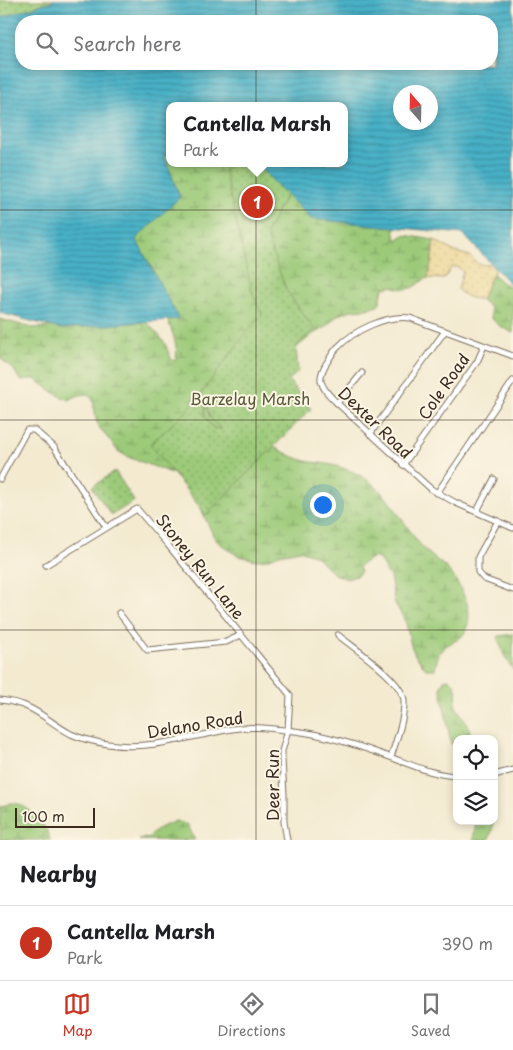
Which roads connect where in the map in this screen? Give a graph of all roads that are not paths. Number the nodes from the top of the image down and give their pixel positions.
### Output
1 (445, 331) junction
2 (484, 346) junction
3 (513, 356) edge
4 (362, 373) dead end
5 (513, 381) edge
6 (337, 403) junction
7 (370, 434) junction
8 (403, 465) junction
9 (0, 479) edge
10 (494, 479) dead end
11 (437, 493) junction
12 (477, 512) junction
13 (498, 521) junction
14 (106, 527) junction
15 (513, 528) edge
16 (46, 565) dead end
17 (513, 590) edge
18 (120, 613) dead end
19 (338, 635) dead end
20 (241, 636) junction
21 (0, 700) edge
22 (288, 730) junction
23 (391, 757) junction
24 (513, 770) edge
25 (498, 774) edge
26 (453, 775) edge
27 (287, 840) edge

1 - 2 street, Dexter Road
1 - 6 street, Dexter Road
1 - 7 street
2 - 3 street, Dexter Road
2 - 8 street, Cole Road
4 - 6 street
5 - 11 street
6 - 7 street, Dexter Road
7 - 8 street, Dexter Road
8 - 11 street, Dexter Road
9 - 14 street
10 - 12 street
11 - 12 street, Dexter Road
12 - 13 street, Dexter Road
13 - 15 street, Dexter Road
13 - 17 street
14 - 16 street, Stoney Run Lane
14 - 20 street, Stoney Run Lane
18 - 20 street
19 - 23 street
20 - 22 street, Stoney Run Lane
21 - 22 street, Delano Road
22 - 23 street, Delano Road
22 - 27 street, Deer Run
23 - 26 street, Delano Road
24 - 25 street

